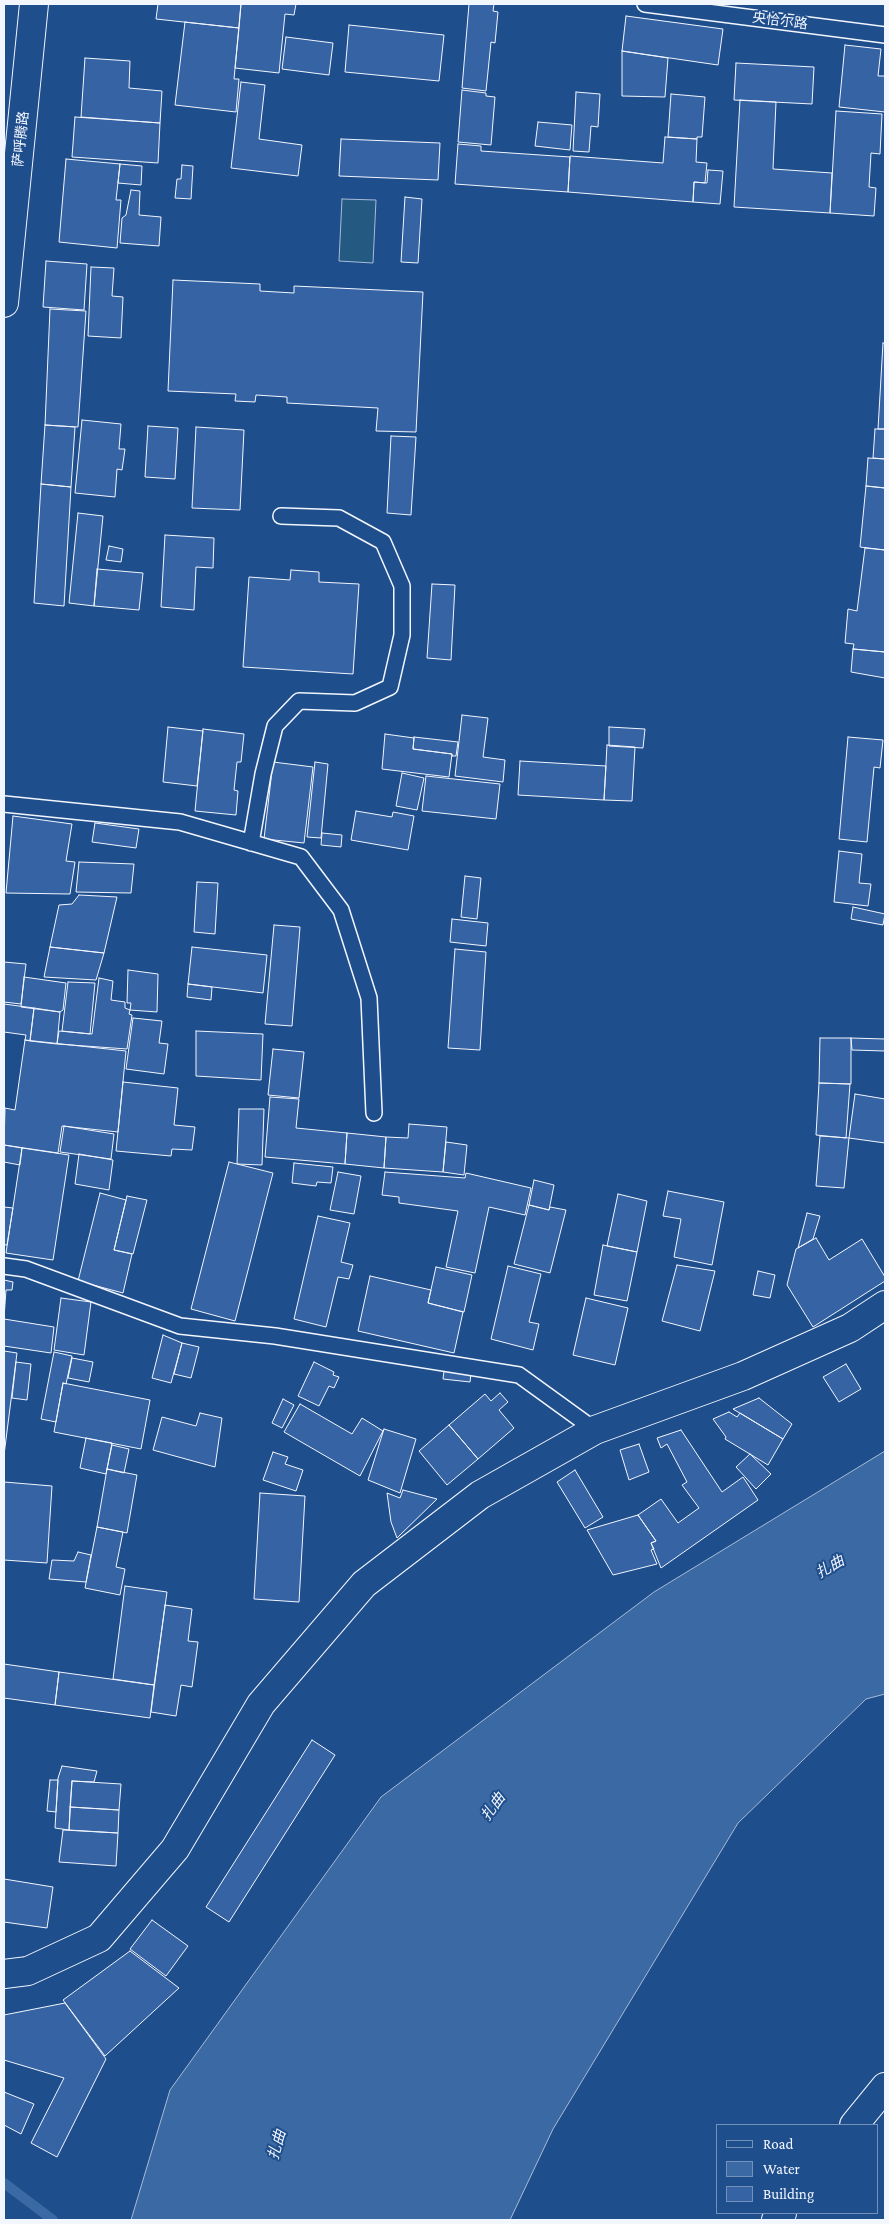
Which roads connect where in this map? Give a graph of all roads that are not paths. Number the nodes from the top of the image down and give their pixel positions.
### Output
1 (34, 4) edge
2 (645, 4) edge
3 (885, 35) edge
4 (4, 303) edge
5 (281, 516) dead end
6 (4, 804) edge
7 (251, 843) junction
8 (374, 1113) dead end
9 (4, 1266) edge
10 (885, 1305) edge
11 (595, 1430) junction
12 (4, 1974) edge
13 (885, 2086) edge
14 (855, 2124) edge

1 - 4 main road, 萨呼腾路
2 - 3 lane, 央恰尔路
5 - 7 lane
6 - 7 lane
7 - 8 lane
9 - 11 lane
10 - 11 main road
11 - 12 main road
13 - 14 main road

